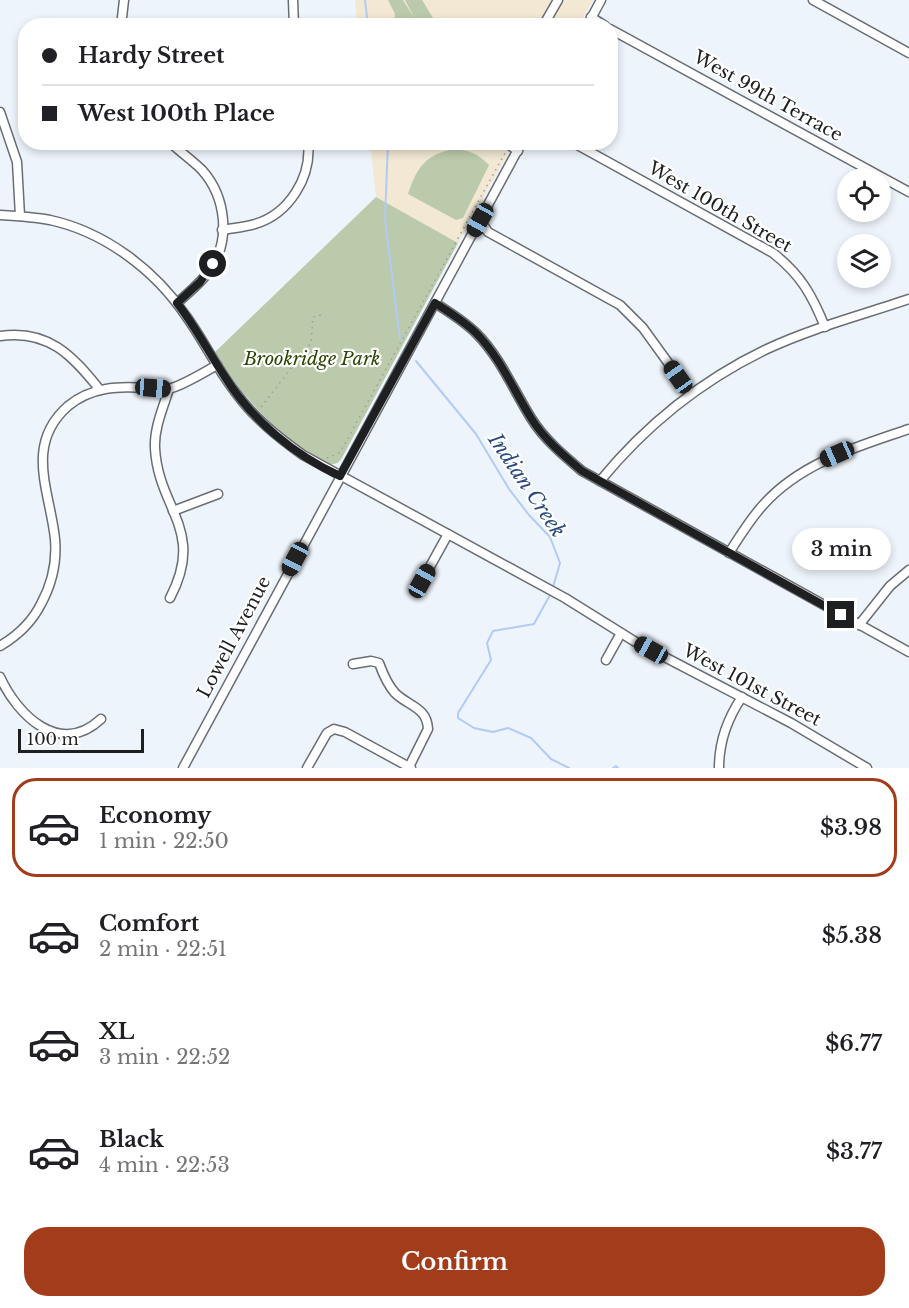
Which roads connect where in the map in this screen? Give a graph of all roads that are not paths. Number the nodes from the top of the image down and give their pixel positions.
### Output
1 (124, 0) edge
2 (293, 0) edge
3 (558, 0) edge
4 (601, 0) edge
5 (813, 0) edge
6 (591, 17) edge
7 (122, 18) edge
8 (294, 18) edge
9 (548, 18) edge
10 (618, 33) edge
11 (909, 53) edge
12 (0, 112) edge
13 (179, 150) edge
14 (308, 150) edge
15 (518, 150) edge
16 (586, 150) edge
17 (909, 192) edge
18 (0, 215) edge
19 (20, 216) junction
20 (480, 220) junction
21 (222, 230) junction
22 (909, 299) edge
23 (177, 303) junction
24 (435, 303) junction
25 (825, 327) junction
26 (0, 336) edge
27 (217, 365) junction
28 (169, 389) junction
29 (100, 390) junction
30 (690, 393) junction
31 (909, 429) edge
32 (340, 476) junction
33 (600, 481) junction
34 (218, 494) dead end
35 (174, 511) junction
36 (448, 534) junction
37 (729, 553) junction
38 (909, 570) edge
39 (422, 581) dead end
40 (170, 598) dead end
41 (860, 625) junction
42 (621, 633) junction
43 (0, 646) edge
44 (909, 652) edge
45 (606, 660) dead end
46 (353, 663) dead end
47 (0, 677) edge
48 (742, 697) junction
49 (101, 719) dead end
50 (410, 767) edge
51 (183, 768) edge
52 (307, 768) edge
53 (720, 768) edge
54 (867, 768) edge

1 - 7 street
2 - 8 street
3 - 9 street
4 - 6 street
5 - 11 street
10 - 17 street, West 99th Terrace
12 - 19 street
13 - 21 street
14 - 21 street
15 - 20 street, Lowell Avenue
16 - 25 street, West 100th Street
18 - 19 street, West 101st Street
19 - 23 street, West 101st Street
20 - 24 street, Lowell Avenue
20 - 30 street
21 - 23 street
22 - 25 street
23 - 27 street, West 101st Street
24 - 32 street, Lowell Avenue
24 - 33 street
25 - 30 street
26 - 29 street
27 - 28 street
27 - 32 street, West 101st Street
28 - 29 street
28 - 35 street
29 - 43 street
30 - 33 street
31 - 37 street
32 - 36 street, West 101st Street
32 - 51 street, Lowell Avenue
33 - 37 street
34 - 35 street
35 - 40 street
36 - 39 street
36 - 42 street, West 101st Street
37 - 41 street
38 - 41 street
41 - 44 street
42 - 45 street
42 - 48 street, West 101st Street
46 - 50 street
47 - 49 street
48 - 53 street
48 - 54 street, West 101st Street
50 - 52 street

